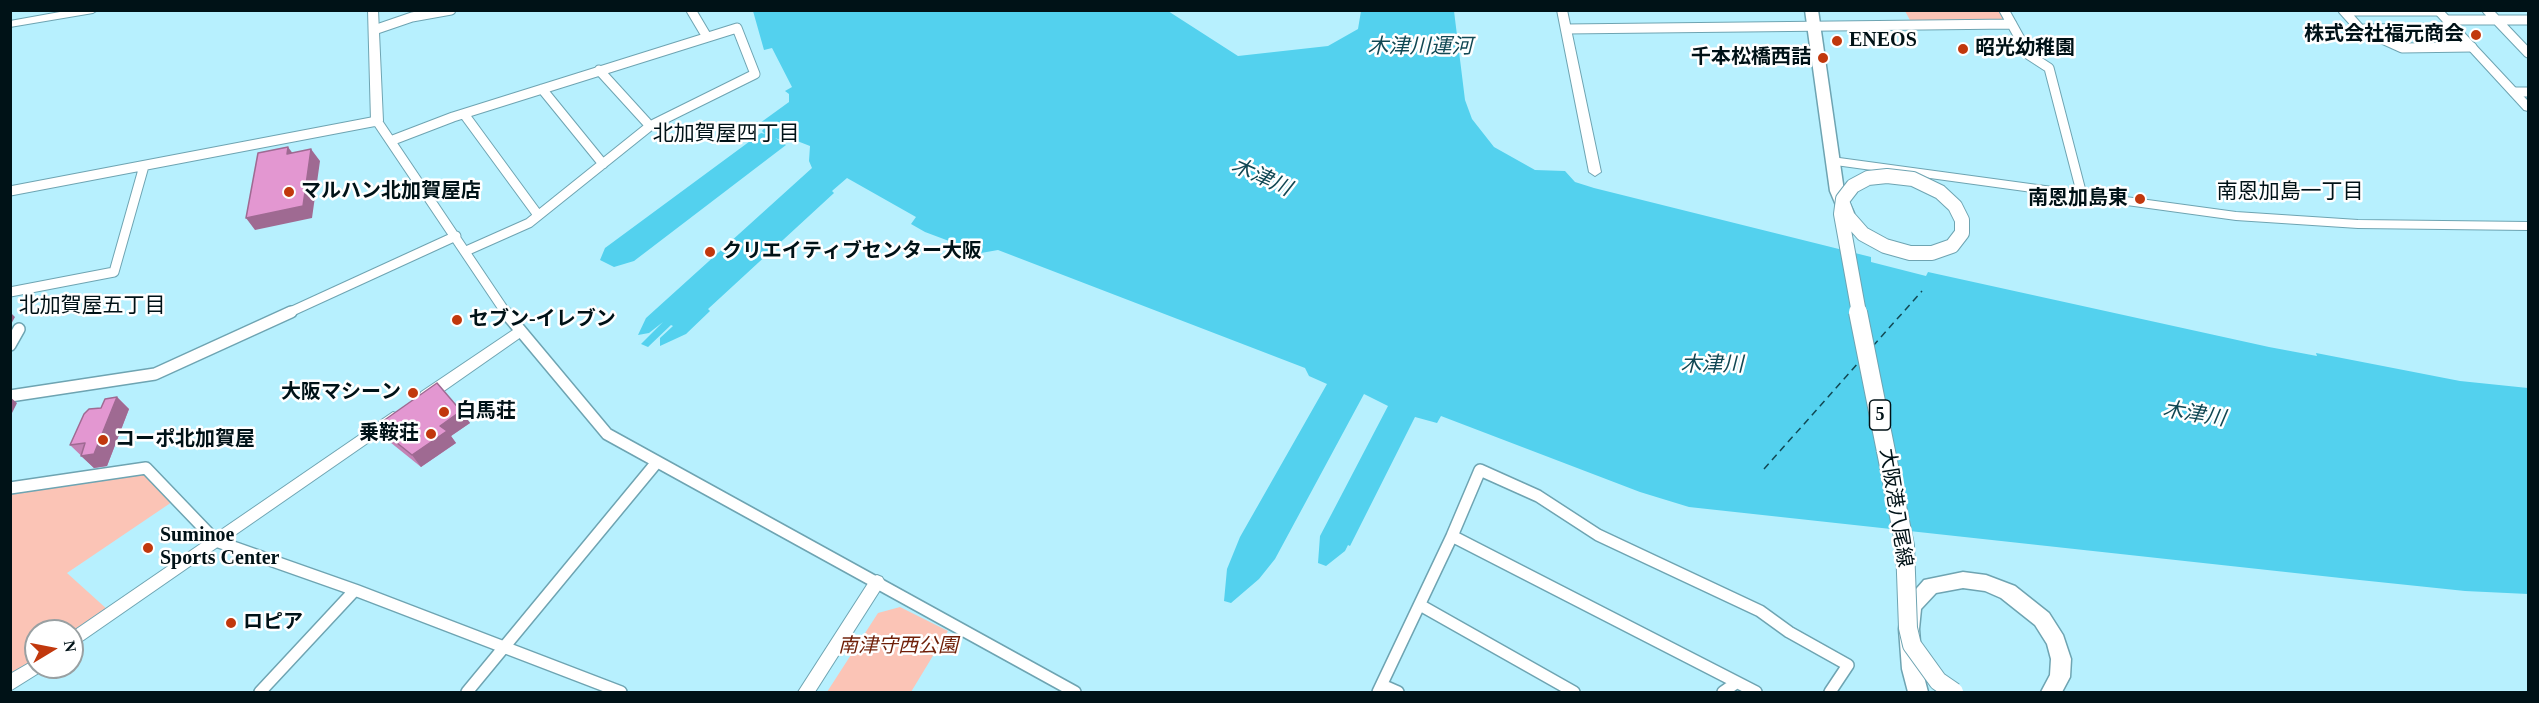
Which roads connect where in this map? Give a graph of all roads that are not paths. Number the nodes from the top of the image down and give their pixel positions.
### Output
1 (93, 10) edge
2 (373, 10) edge
3 (451, 10) edge
4 (691, 10) edge
5 (1562, 10) edge
6 (1810, 10) edge
7 (2004, 10) edge
8 (2487, 10) edge
9 (2343, 11) edge
10 (2437, 11) edge
11 (2496, 20) junction
12 (2529, 20) edge
13 (10, 24) edge
14 (2012, 24) junction
15 (2450, 24) junction
16 (1813, 26) junction
17 (1566, 29) junction
18 (2360, 29) junction
19 (374, 30) junction
20 (707, 37) junction
21 (2525, 45) edge
22 (2472, 47) junction
23 (2529, 53) edge
24 (599, 70) junction
25 (542, 89) junction
26 (2514, 92) junction
27 (2529, 92) edge
28 (2529, 107) edge
29 (464, 114) junction
30 (377, 121) junction
31 (650, 126) junction
32 (393, 141) junction
33 (603, 164) junction
34 (144, 166) junction
35 (1833, 167) junction
36 (1595, 172) dead end
37 (10, 191) edge
38 (2082, 195) junction
39 (538, 215) junction
40 (2529, 226) edge
41 (456, 236) junction
42 (466, 250) junction
43 (10, 292) edge
44 (19, 329) dead end
45 (519, 331) junction
46 (10, 345) edge
47 (10, 396) edge
48 (657, 462) junction
49 (10, 488) edge
50 (1452, 536) junction
51 (216, 541) junction
52 (877, 582) junction
53 (356, 590) junction
54 (1419, 605) junction
55 (84, 633) edge
56 (504, 647) junction
57 (24, 674) edge
58 (1736, 683) junction
59 (10, 684) edge
60 (1380, 688) edge
61 (261, 693) edge
62 (467, 693) edge
63 (621, 693) edge
64 (806, 693) edge
65 (1075, 693) edge
66 (1398, 693) edge
67 (1574, 693) edge
68 (1723, 693) edge
69 (1756, 693) edge
70 (1830, 693) edge
71 (1918, 693) edge
72 (1955, 693) edge
73 (2052, 693) edge

1 - 13 street
2 - 19 street
3 - 19 street
4 - 20 street
5 - 17 street
6 - 16 main road, 大阪港八尾線 / 5
7 - 14 street
8 - 11 street
9 - 10 street
9 - 18 street
10 - 15 street
11 - 12 street
11 - 15 street
11 - 21 street
14 - 16 street
14 - 38 street
15 - 18 street
15 - 22 street
16 - 17 street
16 - 35 main road, 大阪港八尾線 / 5
17 - 36 street
18 - 22 street
19 - 30 street
20 - 24 street
20 - 31 street
21 - 23 street
22 - 26 street
24 - 25 street
24 - 31 street
25 - 29 street
25 - 33 street
26 - 27 street
26 - 28 street
29 - 32 street
29 - 39 street
30 - 32 street
30 - 34 street
31 - 33 street
32 - 41 street
33 - 39 street
34 - 37 street
34 - 43 street
35 - 38 street
35 - 72 main road, 大阪港八尾線 / 5, bridge
38 - 40 street
39 - 42 street
41 - 42 street
41 - 47 street
42 - 45 street
44 - 46 street
45 - 48 street
45 - 51 street
48 - 52 street
48 - 56 street
49 - 51 street
50 - 54 street
50 - 58 street
50 - 70 street
51 - 53 street
51 - 55 street
52 - 64 street
52 - 65 street
53 - 56 street
53 - 61 street
54 - 60 street
54 - 67 street
56 - 62 street
56 - 63 street
57 - 59 street
58 - 68 street
58 - 69 street
60 - 66 street
71 - 73 main road, 大阪港八尾線 / 5, bridge
72 - 73 main road, 大阪港八尾線 / 5, bridge

